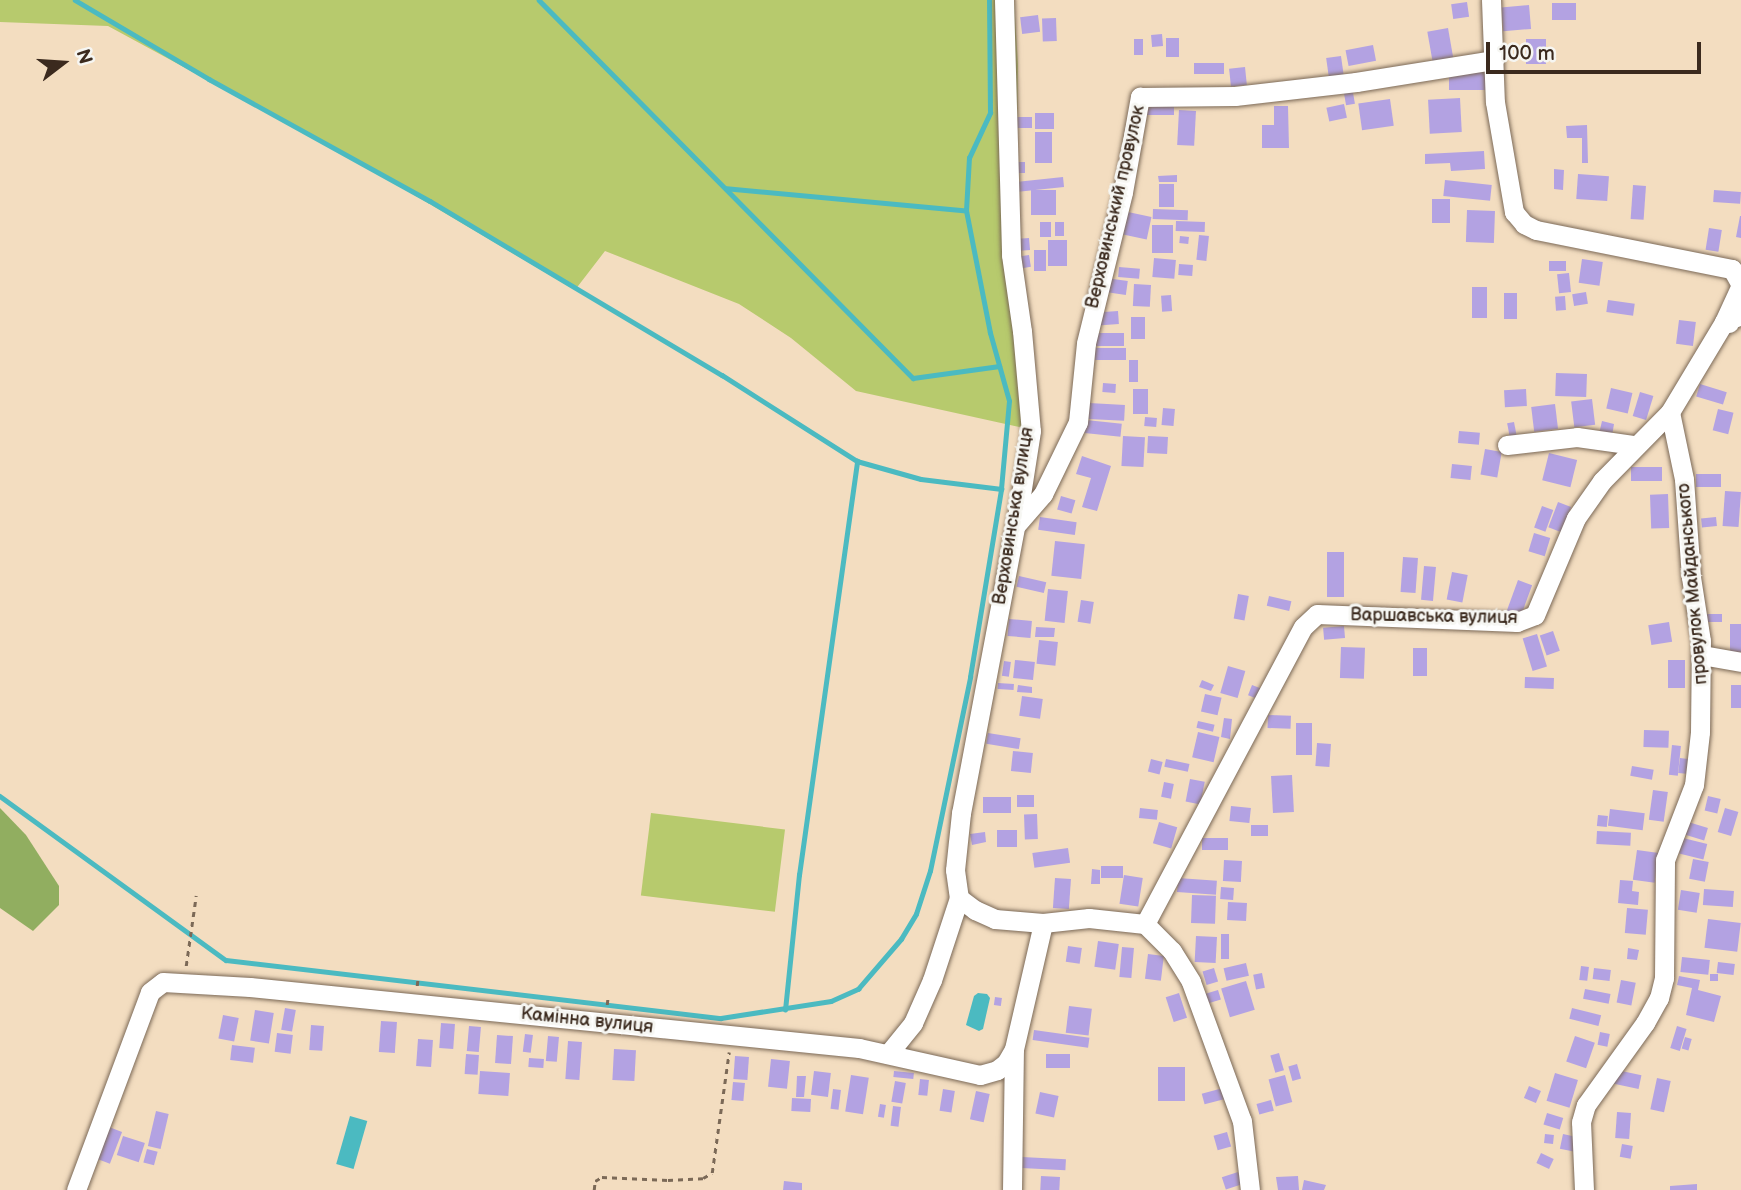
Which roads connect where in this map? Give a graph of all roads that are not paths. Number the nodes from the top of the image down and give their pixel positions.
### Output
1 (1004, 0) edge
2 (1491, 0) edge
3 (1494, 60) junction
4 (1736, 320) edge
5 (1670, 412) junction
6 (1507, 445) dead end
7 (1634, 446) junction
8 (1015, 526) junction
9 (1702, 655) junction
10 (1741, 662) edge
11 (959, 898) junction
12 (1043, 923) junction
13 (1145, 924) junction
14 (1014, 1049) junction
15 (888, 1054) junction
16 (76, 1190) edge
17 (1012, 1190) edge
18 (1250, 1190) edge
19 (1584, 1190) edge

1 - 8 street, Верховинська вулиця
2 - 3 street
3 - 4 street, Варшавська вулиця
3 - 8 street, Верховинський провулок
4 - 5 street, Варшавська вулиця
5 - 7 street, Варшавська вулиця
5 - 9 street, провулок Майданського
6 - 7 street
7 - 13 street, Варшавська вулиця
8 - 11 street, Верховинська вулиця
9 - 10 street
9 - 19 street, провулок Майданського
11 - 12 street
11 - 15 street
12 - 13 street
12 - 14 street
13 - 18 street
14 - 15 street, Камінна вулиця
14 - 17 street
15 - 16 street, Камінна вулиця

